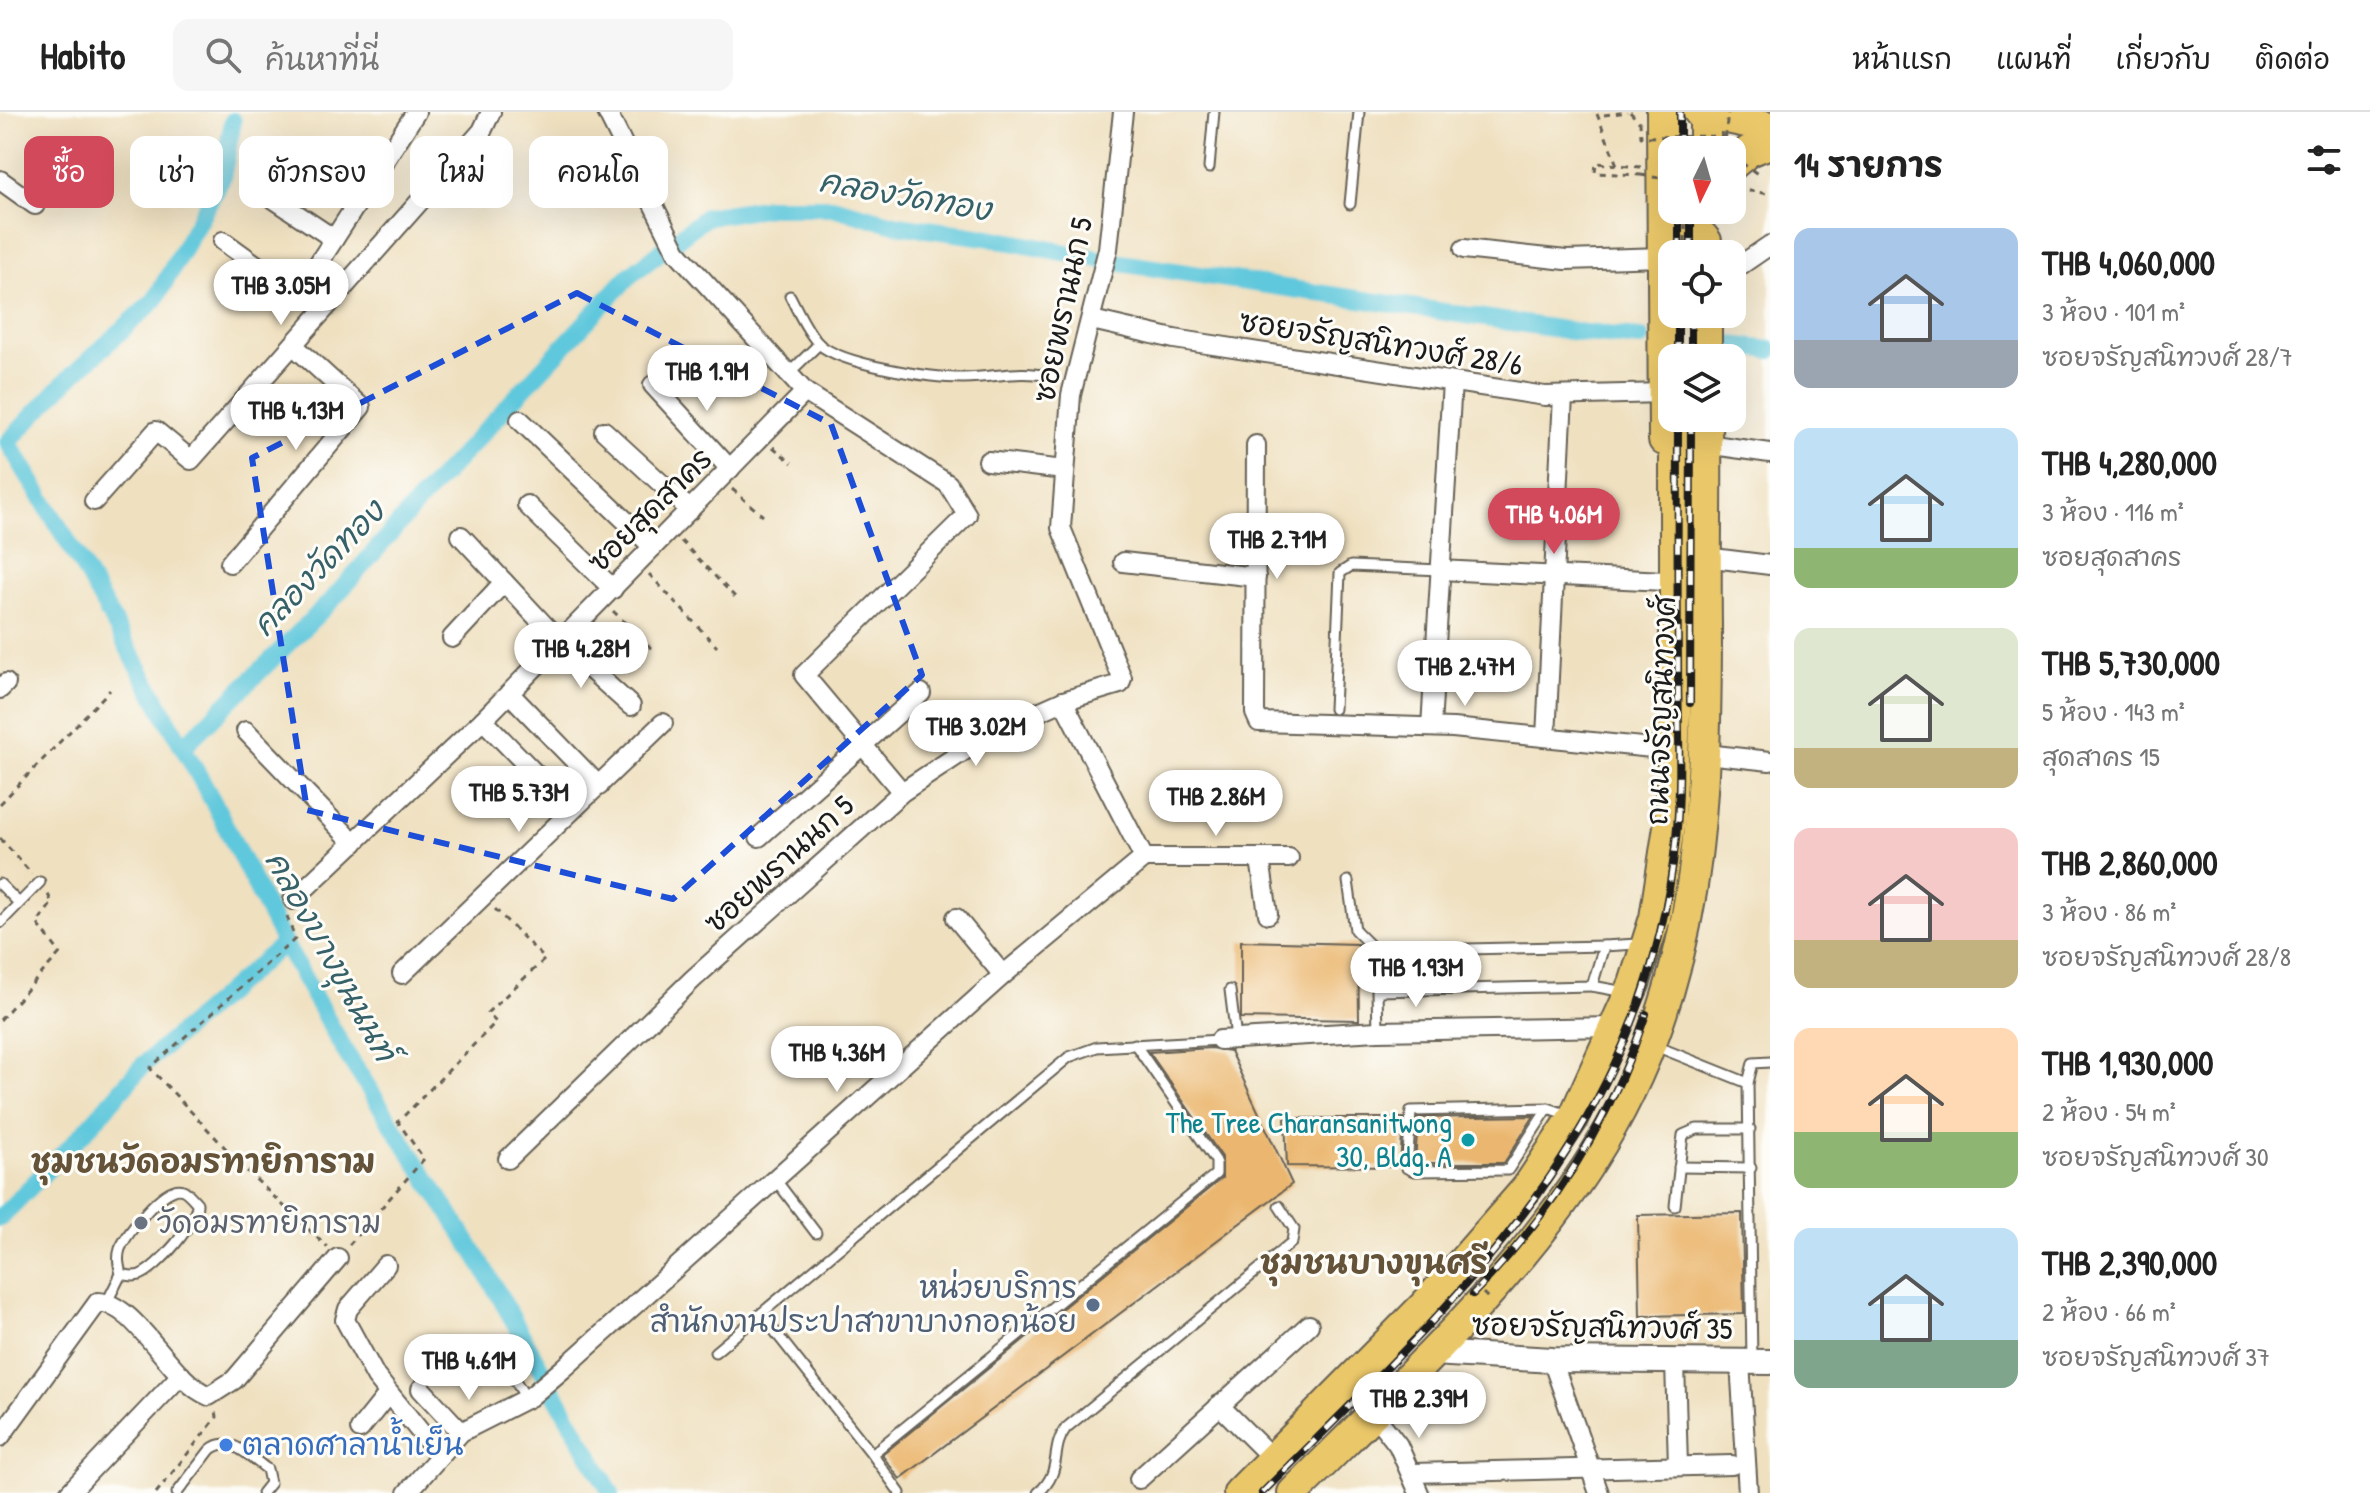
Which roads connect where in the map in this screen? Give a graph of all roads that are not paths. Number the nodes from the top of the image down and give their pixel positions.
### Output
1 (416, 112) edge
2 (491, 112) edge
3 (607, 112) edge
4 (1123, 112) edge
5 (1214, 112) edge
6 (1359, 112) edge
7 (1662, 112) edge
8 (1703, 112) edge
9 (1770, 127) edge
10 (1718, 136) edge
11 (1770, 143) edge
12 (1746, 152) edge
13 (1209, 168) dead end
14 (0, 180) edge
15 (24, 197) edge
16 (1350, 204) dead end
17 (288, 208) edge
18 (334, 239) junction
19 (1683, 240) edge
20 (223, 241) dead end
21 (1770, 245) edge
22 (1464, 249) dead end
23 (1658, 251) edge
24 (1746, 261) edge
25 (790, 296) dead end
26 (1092, 320) junction
27 (819, 344) junction
28 (293, 345) junction
29 (788, 374) junction
30 (1055, 377) dead end
31 (1452, 382) junction
32 (653, 385) dead end
33 (805, 392) junction
34 (1563, 396) junction
35 (1658, 404) edge
36 (520, 420) dead end
37 (604, 431) dead end
38 (1669, 432) edge
39 (1670, 432) edge
40 (1702, 432) edge
41 (1702, 432) edge
42 (1715, 432) edge
43 (1256, 445) dead end
44 (1770, 453) edge
45 (988, 461) dead end
46 (1064, 470) junction
47 (718, 477) junction
48 (94, 501) dead end
49 (527, 505) dead end
50 (690, 510) junction
51 (461, 536) dead end
52 (653, 547) junction
53 (1705, 557) junction
54 (1123, 562) dead end
55 (230, 563) dead end
56 (1770, 565) edge
57 (1440, 570) junction
58 (1256, 577) junction
59 (1554, 577) junction
60 (1665, 581) junction
61 (504, 582) junction
62 (607, 594) junction
63 (452, 638) dead end
64 (560, 642) junction
65 (921, 693) dead end
66 (510, 694) junction
67 (1063, 701) junction
68 (631, 706) dead end
69 (1334, 709) dead end
70 (483, 720) junction
71 (663, 723) dead end
72 (1431, 727) junction
73 (246, 731) dead end
74 (1546, 737) junction
75 (861, 744) junction
76 (1662, 749) junction
77 (1706, 754) junction
78 (1770, 761) edge
79 (599, 786) junction
80 (897, 786) dead end
81 (552, 791) dead end
82 (759, 837) dead end
83 (354, 843) junction
84 (1144, 858) junction
85 (1289, 858) dead end
86 (1260, 859) junction
87 (1348, 881) dead end
88 (40, 882) road end
89 (0, 884) edge
90 (293, 900) road end
91 (19, 903) junction
92 (1268, 914) dead end
93 (956, 918) dead end
94 (0, 923) edge
95 (1637, 944) junction
96 (1604, 946) junction
97 (1376, 951) junction
98 (402, 974) dead end
99 (1003, 975) junction
100 (1592, 986) junction
101 (1230, 990) dead end
102 (1378, 991) junction
103 (1661, 1009) junction
104 (1619, 1012) junction
105 (1378, 1031) junction
106 (1228, 1039) junction
107 (1650, 1043) junction
108 (1135, 1044) junction
109 (1770, 1062) edge
110 (1748, 1083) junction
111 (1561, 1113) junction
112 (1750, 1129) junction
113 (508, 1159) dead end
114 (1679, 1167) junction
115 (1751, 1168) junction
116 (774, 1178) junction
117 (1279, 1206) dead end
118 (1675, 1206) dead end
119 (816, 1233) dead end
120 (338, 1258) road end
121 (386, 1265) dead end
122 (121, 1274) junction
123 (107, 1302) junction
124 (761, 1314) junction
125 (1309, 1325) dead end
126 (715, 1352) dead end
127 (1432, 1353) junction
128 (501, 1358) dead end
129 (1552, 1360) junction
130 (1675, 1362) junction
131 (1754, 1362) edge
132 (181, 1375) junction
133 (421, 1389) dead end
134 (388, 1394) junction
135 (528, 1398) junction
136 (1219, 1405) junction
137 (1373, 1413) junction
138 (360, 1429) dead end
139 (461, 1432) junction
140 (0, 1437) edge
141 (872, 1454) junction
142 (439, 1455) junction
143 (1273, 1459) junction
144 (1732, 1465) dead end
145 (1678, 1466) junction
146 (1591, 1471) junction
147 (1412, 1473) junction
148 (1139, 1479) dead end
149 (69, 1493) edge
150 (177, 1493) edge
151 (262, 1493) edge
152 (407, 1493) edge
153 (900, 1493) edge
154 (1038, 1493) edge
155 (1239, 1493) edge
156 (1293, 1493) edge
157 (1419, 1493) edge
158 (1599, 1493) edge
159 (1748, 1493) edge

1 - 18 street
2 - 28 street
3 - 29 street
4 - 26 street, ซอยพรานนก 5
5 - 13 lane
6 - 16 lane
7 - 19 main road, ถนนจรัญสนิทวงศ์
8 - 9 main road
8 - 10 main road
11 - 12 main road
14 - 15 street
17 - 18 street
18 - 20 street
21 - 24 street
22 - 23 street
25 - 27 lane
26 - 31 street, ซอยจรัญสนิทวงศ์ 28/6
26 - 46 street, ซอยพรานนก 5
27 - 29 lane
27 - 30 lane
28 - 48 street
28 - 55 street
29 - 33 street
31 - 34 street, ซอยจรัญสนิทวงศ์ 28/6
31 - 57 street
32 - 47 street
33 - 47 street, ซอยสุดสาคร
33 - 75 street
34 - 35 street, ซอยจรัญสนิทวงศ์ 28/6
34 - 59 street
36 - 52 street
37 - 50 street
38 - 60 main road, ถนนจรัญสนิทวงศ์
39 - 104 main road, ถนนจรัญสนิทวงศ์
40 - 53 main road, ถนนจรัญสนิทวงศ์
41 - 103 main road, ถนนจรัญสนิทวงศ์
42 - 44 street
43 - 58 street
45 - 46 street
46 - 67 street, ซอยพรานนก 5
47 - 50 street, ซอยสุดสาคร
49 - 62 street
50 - 52 street, ซอยสุดสาคร
51 - 61 street
52 - 62 street, ซอยสุดสาคร
53 - 56 street
53 - 77 main road, ถนนจรัญสนิทวงศ์
54 - 58 street
57 - 59 street
57 - 69 lane
57 - 72 street
58 - 72 street
59 - 60 street
59 - 74 street
60 - 76 main road, ถนนจรัญสนิทวงศ์
61 - 63 street
61 - 64 street
62 - 64 street, ซอยสุดสาคร
64 - 66 street, ซอยสุดสาคร
64 - 68 street
65 - 75 street
66 - 70 street, ซอยสุดสาคร
66 - 79 street
67 - 84 street
67 - 113 street, ซอยพรานนก 5
70 - 81 street
70 - 83 street, ซอยสุดสาคร
71 - 79 street
72 - 74 street
73 - 83 street
74 - 76 street
75 - 80 street
75 - 82 street
76 - 95 main road, ถนนจรัญสนิทวงศ์
77 - 78 street
77 - 103 main road, ถนนจรัญสนิทวงศ์
79 - 98 street
83 - 90 street, ซอยสุดสาคร
84 - 86 street
84 - 99 street
85 - 86 street
86 - 92 street
87 - 97 lane
88 - 91 lane
89 - 91 lane
91 - 94 lane
93 - 99 street
95 - 96 lane
95 - 104 main road, ถนนจรัญสนิทวงศ์
96 - 97 lane
96 - 100 lane
97 - 102 lane
99 - 116 street
100 - 102 lane
100 - 104 lane
101 - 106 lane
102 - 105 lane
103 - 107 main road, ถนนจรัญสนิทวงศ์
104 - 105 street
104 - 111 main road, ถนนจรัญสนิทวงศ์
105 - 106 street
106 - 108 lane
107 - 110 lane
107 - 127 main road, ถนนจรัญสนิทวงศ์
108 - 124 lane
108 - 141 lane
109 - 110 lane
110 - 112 lane
111 - 111 lane
111 - 143 main road, ถนนจรัญสนิทวงศ์
112 - 114 lane
112 - 115 lane
114 - 115 lane
114 - 118 lane
115 - 131 lane
116 - 119 lane
116 - 135 street
117 - 154 lane
120 - 132 street
121 - 134 street
122 - 122 lane
122 - 123 lane
123 - 132 street
123 - 140 street
124 - 126 lane
124 - 141 lane
125 - 136 street
127 - 129 street, ซอยจรัญสนิทวงศ์ 35
127 - 137 main road, ถนนจรัญสนิทวงศ์
128 - 135 lane
129 - 130 street, ซอยจรัญสนิทวงศ์ 35
129 - 146 street
130 - 131 street, ซอยจรัญสนิทวงศ์ 35
130 - 145 street
131 - 159 street
132 - 149 street
133 - 139 street
134 - 138 street
134 - 142 street
135 - 139 street
136 - 143 street
136 - 148 street
137 - 147 street
137 - 156 main road, ถนนจรัญสนิทวงศ์
139 - 142 street
141 - 153 lane
142 - 152 street
143 - 155 main road, ถนนจรัญสนิทวงศ์
144 - 145 street
145 - 146 street
146 - 147 street
146 - 158 street
147 - 157 street
150 - 151 lane

